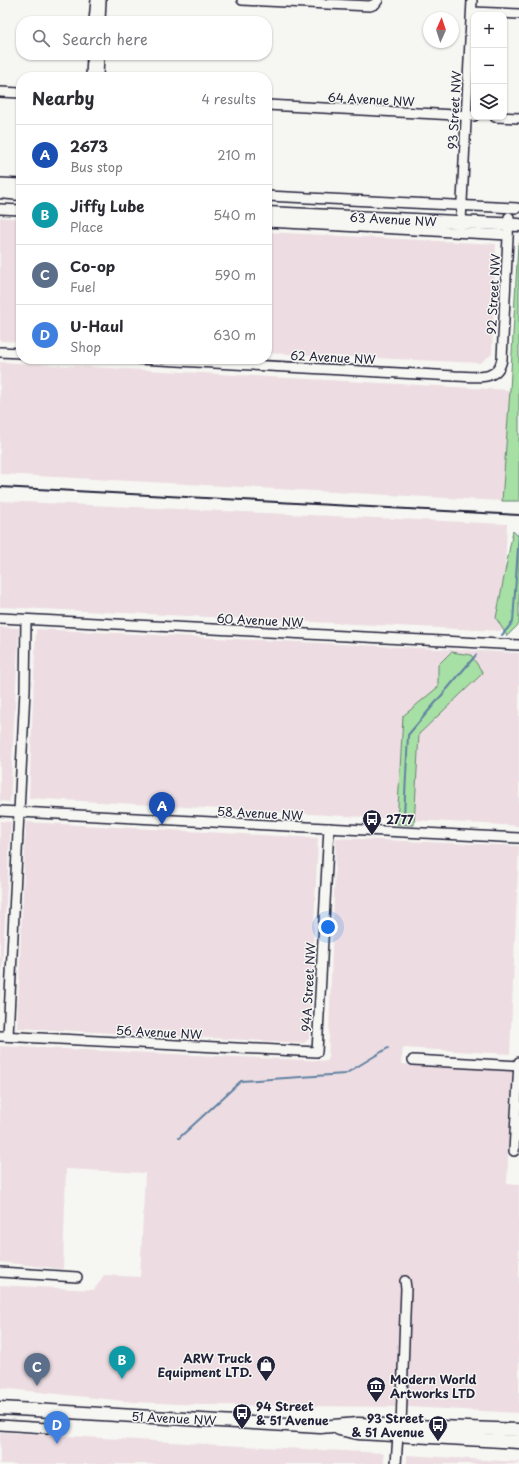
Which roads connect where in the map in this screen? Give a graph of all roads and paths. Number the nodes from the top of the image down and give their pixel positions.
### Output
1 (96, 0) edge
2 (100, 0) edge
3 (242, 0) edge
4 (472, 0) edge
5 (378, 1) edge
6 (472, 12) edge
7 (507, 13) edge
8 (519, 14) edge
9 (94, 16) edge
10 (100, 16) edge
11 (471, 48) edge
12 (92, 60) edge
13 (99, 60) edge
14 (91, 72) edge
15 (98, 72) edge
16 (0, 92) edge
17 (16, 93) edge
18 (272, 105) edge
19 (470, 116) edge
20 (507, 118) edge
21 (519, 118) edge
22 (0, 183) edge
23 (16, 184) edge
24 (0, 192) edge
25 (16, 194) edge
26 (272, 196) edge
27 (0, 199) edge
28 (16, 200) edge
29 (272, 206) edge
30 (0, 208) edge
31 (16, 210) edge
32 (272, 213) edge
33 (461, 214) junction
34 (514, 221) edge
35 (272, 222) edge
36 (0, 352) edge
37 (16, 353) edge
38 (236, 364) edge
39 (498, 370) joint
40 (0, 618) edge
41 (26, 620) junction
42 (519, 645) edge
43 (0, 811) edge
44 (19, 812) junction
45 (329, 828) junction
46 (519, 838) edge
47 (4, 1036) edge
48 (317, 1052) joint
49 (413, 1060) dead end
50 (519, 1062) edge
51 (519, 1066) edge
52 (514, 1151) dead end
53 (0, 1272) edge
54 (77, 1277) dead end
55 (405, 1281) dead end
56 (0, 1408) edge
57 (18, 1409) junction
58 (0, 1425) edge
59 (17, 1426) junction
60 (47, 1428) dead end
61 (399, 1430) junction
62 (519, 1430) edge
63 (519, 1443) edge
64 (396, 1464) edge

1 - 9 street
2 - 10 street
3 - 5 street
4 - 6 street, 93 Street NW
7 - 8 street
11 - 19 street, 93 Street NW
12 - 14 street
13 - 15 street
16 - 17 street
18 - 19 street, 64 Avenue NW
19 - 33 street, 93 Street NW
20 - 21 street
22 - 23 street
24 - 25 main road
26 - 33 street, 63 Avenue NW
27 - 28 main road
29 - 33 main road, 63 Avenue NW
30 - 31 street
32 - 33 main road, 63 Avenue NW
33 - 34 main road, 63 Avenue NW
33 - 34 street, 63 Avenue NW
34 - 35 street, 63 Avenue NW
34 - 39 street, 92 Street NW
36 - 37 street
38 - 39 street, 62 Avenue NW
40 - 41 street, 60 Avenue NW
41 - 42 street, 60 Avenue NW
41 - 44 street
43 - 44 street, 58 Avenue NW
44 - 45 street, 58 Avenue NW
44 - 47 street
45 - 46 street, 58 Avenue NW
45 - 48 street, 94A Street NW
47 - 48 street, 56 Avenue NW
49 - 51 street
50 - 51 street
51 - 52 street
53 - 54 street
55 - 61 street
56 - 57 main road, 51 Avenue NW
57 - 59 street
57 - 61 main road, 51 Avenue NW
58 - 59 street
59 - 60 street
61 - 62 main road, 51 Avenue NW
61 - 63 main road, 51 Avenue NW
61 - 64 street

